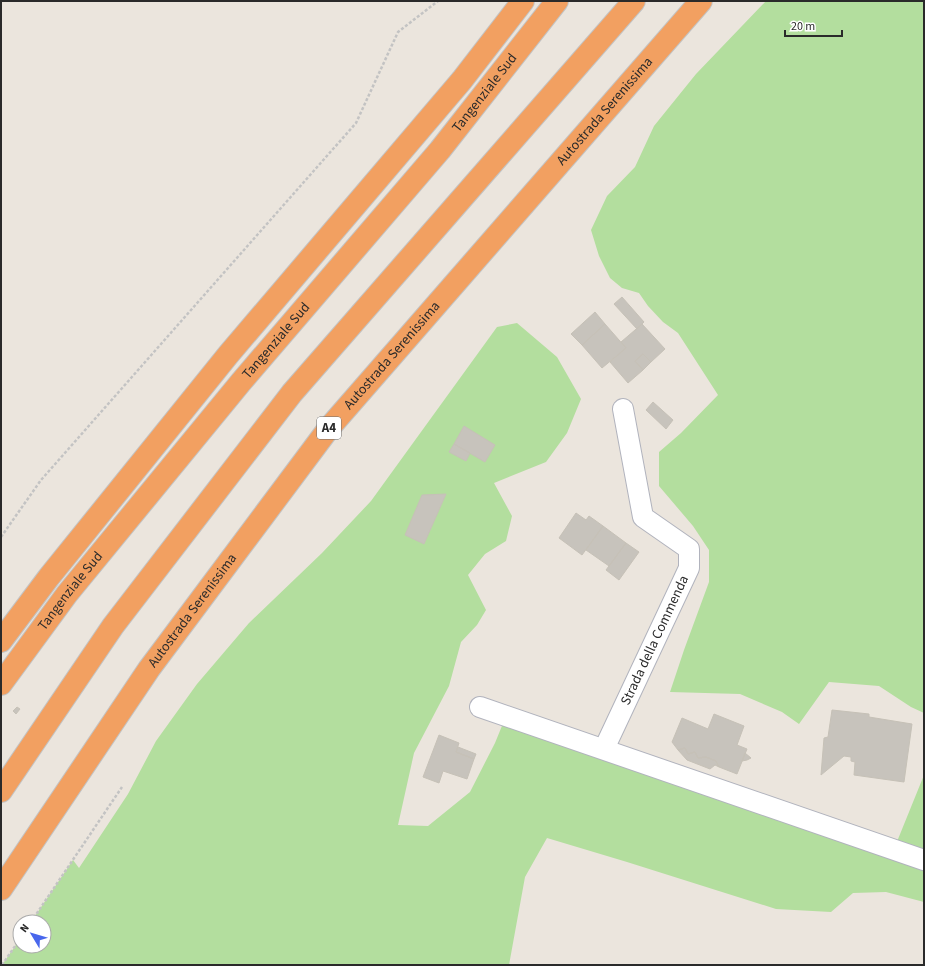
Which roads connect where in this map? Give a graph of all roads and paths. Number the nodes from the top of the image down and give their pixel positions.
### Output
1 (438, 1) edge
2 (523, 1) edge
3 (557, 1) edge
4 (634, 1) edge
5 (701, 1) edge
6 (623, 409) dead end
7 (1, 537) edge
8 (1, 641) edge
9 (1, 684) edge
10 (480, 707) dead end
11 (604, 749) junction
12 (122, 787) dead end
13 (1, 791) edge
14 (924, 860) edge
15 (1, 889) edge
16 (36, 914) edge
17 (12, 951) edge
18 (2, 965) edge

1 - 7 path
2 - 8 highway, Tangenziale Sud
3 - 9 highway, Tangenziale Sud
4 - 13 highway
5 - 15 highway, Autostrada Serenissima / A4
6 - 11 street, Strada della Commenda
10 - 11 street
11 - 14 street
12 - 16 path
17 - 18 path

